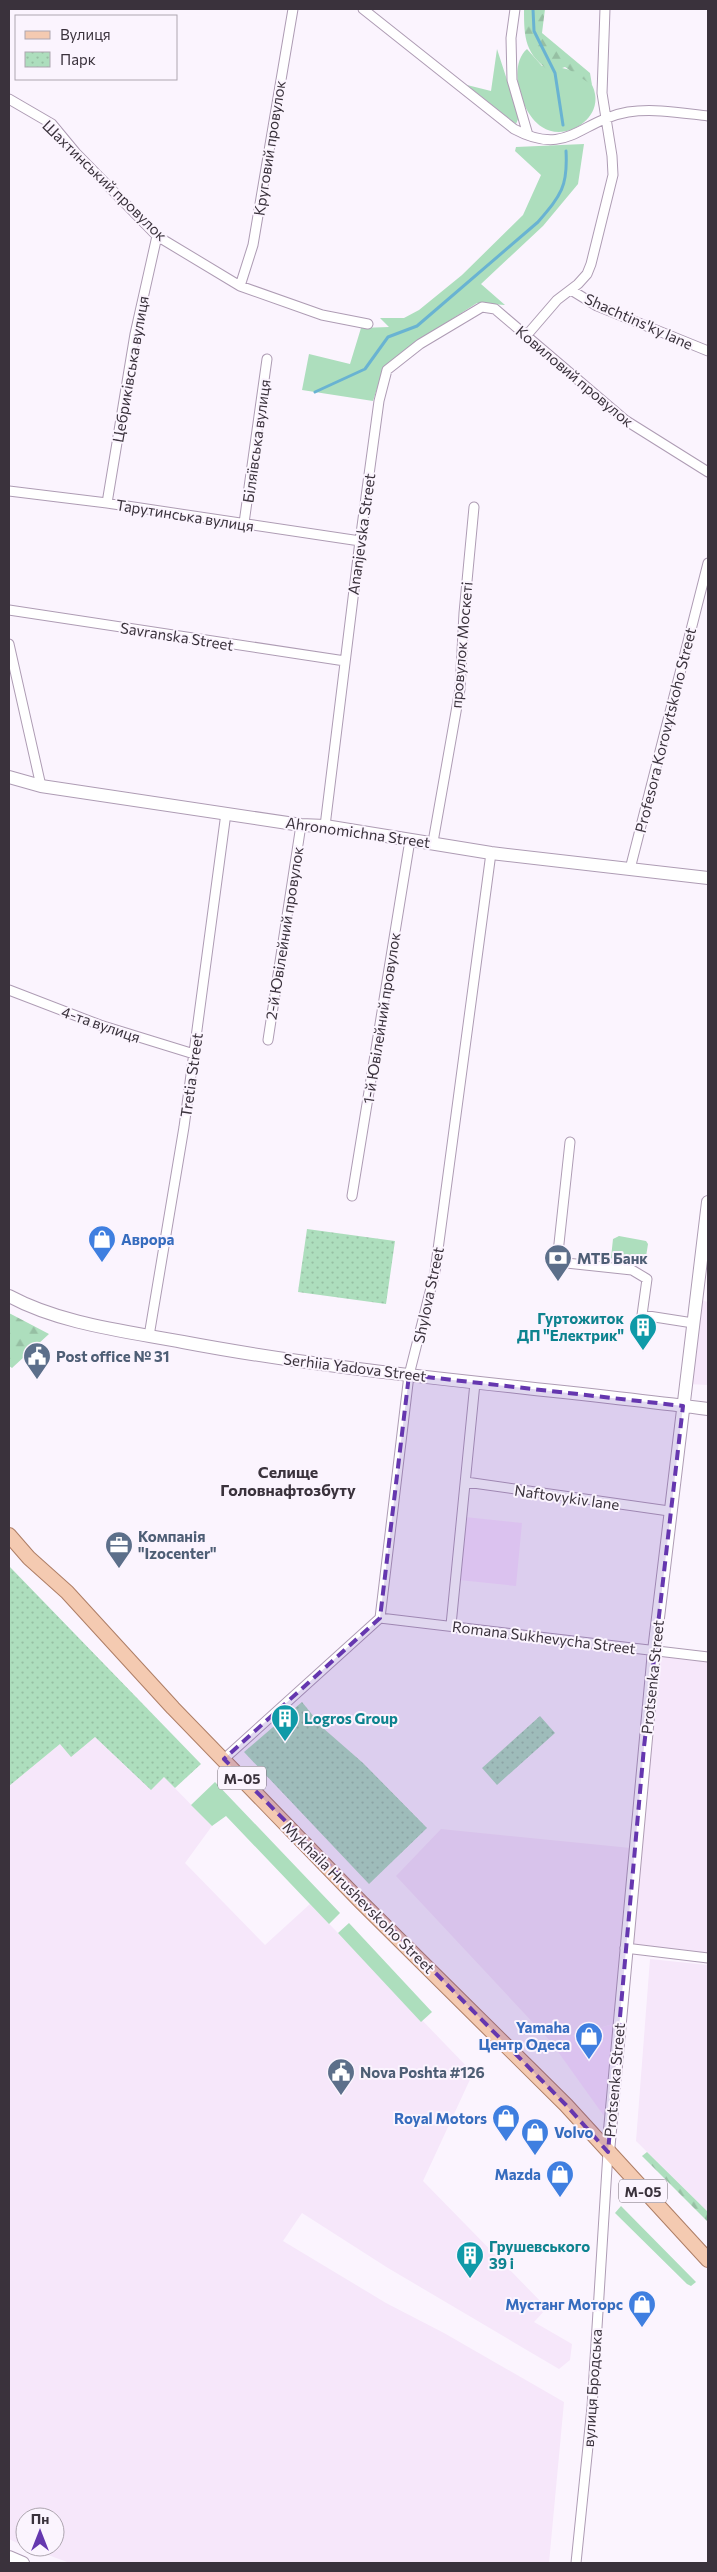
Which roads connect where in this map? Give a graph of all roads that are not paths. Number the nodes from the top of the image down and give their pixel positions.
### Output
1 (293, 9) edge
2 (363, 9) edge
3 (515, 9) edge
4 (605, 9) edge
5 (9, 99) edge
6 (708, 116) edge
7 (605, 119) junction
8 (528, 135) junction
9 (157, 236) junction
10 (240, 286) junction
11 (571, 290) junction
12 (495, 309) joint
13 (368, 324) dead end
14 (526, 336) junction
15 (708, 352) edge
16 (267, 359) dead end
17 (708, 472) edge
18 (9, 491) edge
19 (107, 503) junction
20 (474, 507) dead end
21 (244, 523) junction
22 (360, 542) junction
23 (708, 563) edge
24 (9, 610) edge
25 (9, 644) edge
26 (345, 661) junction
27 (9, 777) edge
28 (41, 786) junction
29 (226, 812) junction
30 (301, 825) junction
31 (326, 826) junction
32 (410, 840) junction
33 (433, 842) junction
34 (491, 853) junction
35 (630, 869) junction
36 (708, 878) edge
37 (9, 990) edge
38 (268, 1040) dead end
39 (194, 1054) junction
40 (570, 1142) dead end
41 (352, 1196) dead end
42 (708, 1202) edge
43 (9, 1296) edge
44 (693, 1322) junction
45 (149, 1336) junction
46 (409, 1375) junction
47 (476, 1383) junction
48 (683, 1406) junction
49 (708, 1409) edge
50 (466, 1482) junction
51 (669, 1511) junction
52 (9, 1535) edge
53 (380, 1618) junction
54 (451, 1625) junction
55 (654, 1651) junction
56 (708, 1657) edge
57 (224, 1759) junction
58 (625, 1948) junction
59 (708, 1958) edge
60 (608, 2152) junction
61 (708, 2260) edge
62 (9, 2557) edge
63 (23, 2563) edge
64 (576, 2563) edge

1 - 10 street, Круговий провулок
2 - 8 street
3 - 8 street
4 - 7 street
5 - 9 street, Шахтинський провулок
6 - 7 street
7 - 8 street
7 - 11 street
9 - 10 street, Шахтинський провулок
9 - 19 street, Цебриківська вулиця
10 - 13 street, Шахтинський провулок
11 - 14 street
11 - 15 street, Shachtins'ky lane
12 - 14 street, Ковиловий провулок
12 - 22 street, Ananjevska Street
14 - 17 street, Ковиловий провулок
16 - 21 street, Біляївська вулиця
18 - 19 street, Тарутинська вулиця
19 - 21 street, Тарутинська вулиця
20 - 33 street, провулок Москеті
21 - 22 street, Тарутинська вулиця
22 - 26 street, Ananjevska Street
23 - 35 street, Profesora Korovytskoho Street
24 - 26 street, Savranska Street
25 - 28 street
26 - 31 street, Ananjevska Street
27 - 28 street, Ahronomichna Street
28 - 29 street, Ahronomichna Street
29 - 30 street, Ahronomichna Street
29 - 39 street, Tretia Street
30 - 31 street, Ahronomichna Street
30 - 38 street, 2-й Ювілейний провулок
31 - 32 street, Ahronomichna Street
32 - 33 street, Ahronomichna Street
32 - 41 street, 1-й Ювілейний провулок
33 - 34 street, Ahronomichna Street
34 - 35 street, Ahronomichna Street
34 - 46 street, Shylova Street
35 - 36 street, Ahronomichna Street
37 - 39 street, 4-та вулиця
39 - 45 street, Tretia Street
40 - 44 street
42 - 44 street, Protsenka Street
43 - 45 street, Serhiia Yadova Street
44 - 48 street, Protsenka Street
45 - 46 street, Serhiia Yadova Street
46 - 47 street, Serhiia Yadova Street
46 - 53 street, Shylova Street
47 - 48 street, Serhiia Yadova Street
47 - 50 street
48 - 49 street, Serhiia Yadova Street
48 - 51 street, Protsenka Street
50 - 51 street, Naftovykiv lane
50 - 54 street
51 - 55 street, Protsenka Street
52 - 57 main road, Mykhaila Hrushevskoho Street / М-05
53 - 54 street, Romana Sukhevycha Street
53 - 57 street
54 - 55 street, Romana Sukhevycha Street
55 - 56 street, Romana Sukhevycha Street
55 - 58 street, Protsenka Street
57 - 60 main road, Mykhaila Hrushevskoho Street / М-05
58 - 59 street
58 - 60 street, Protsenka Street
60 - 61 main road, Mykhaila Hrushevskoho Street / М-05
60 - 64 street, вулиця Бродська
62 - 63 street

